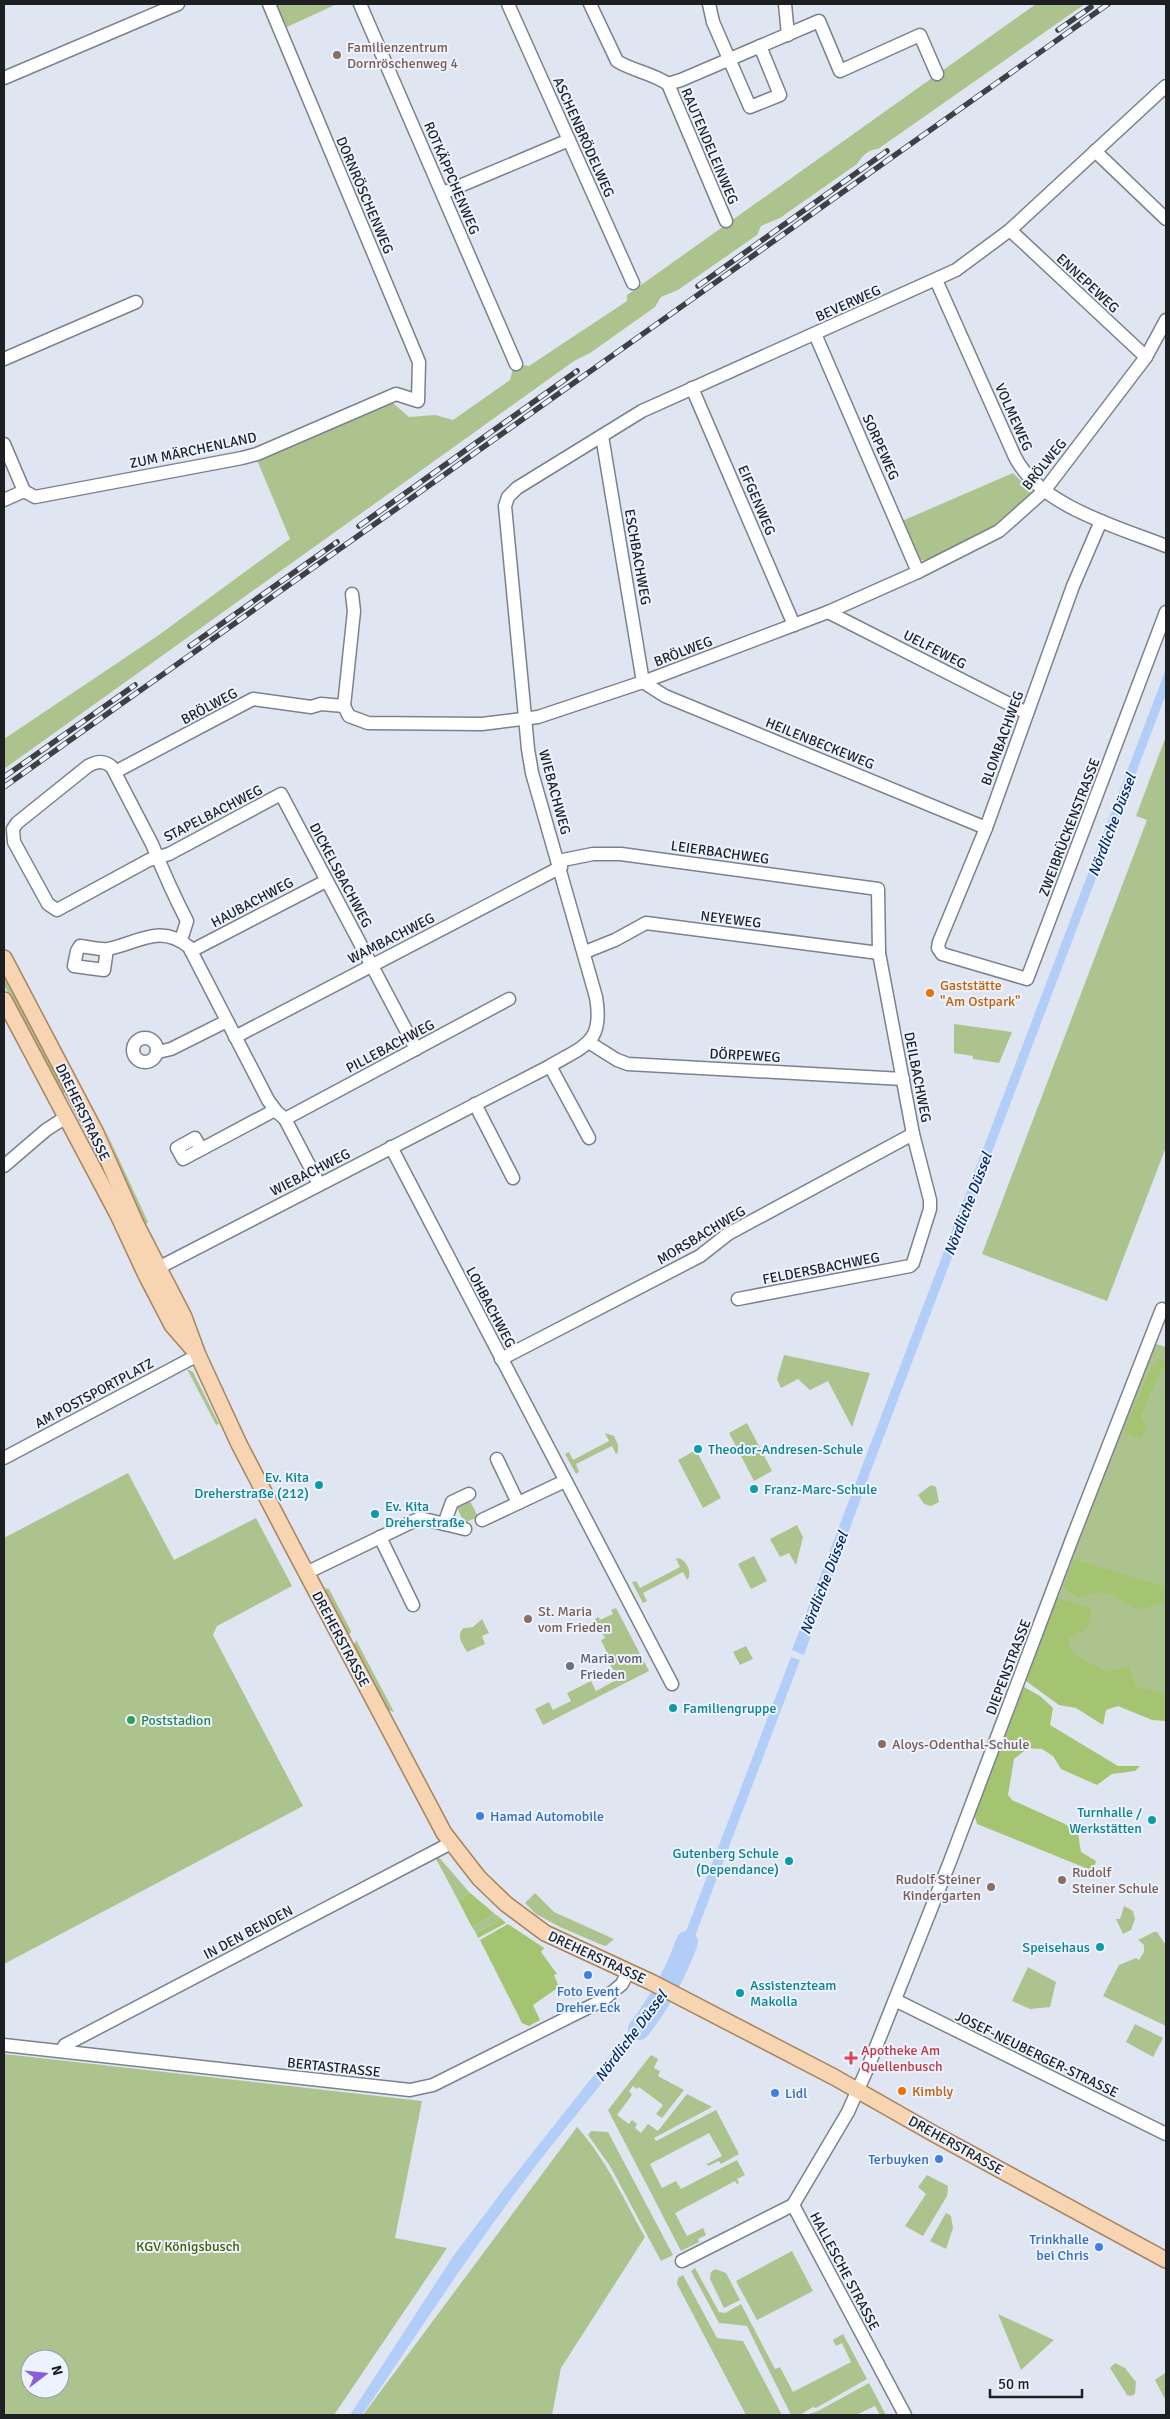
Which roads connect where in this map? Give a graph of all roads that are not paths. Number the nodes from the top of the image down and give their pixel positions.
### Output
1 (178, 4) edge
2 (269, 4) edge
3 (360, 4) edge
4 (508, 4) edge
5 (590, 4) edge
6 (709, 4) edge
7 (784, 4) edge
8 (788, 34) junction
9 (760, 46) junction
10 (731, 59) junction
11 (937, 74) dead end
12 (4, 78) edge
13 (668, 84) junction
14 (1166, 86) edge
15 (569, 140) junction
16 (1095, 151) junction
17 (442, 193) junction
18 (1166, 219) edge
19 (726, 221) dead end
20 (1010, 230) junction
21 (936, 280) junction
22 (633, 283) dead end
23 (136, 302) dead end
24 (1166, 320) edge
25 (815, 334) junction
26 (1146, 357) junction
27 (4, 359) edge
28 (516, 364) dead end
29 (692, 388) junction
30 (418, 401) joint
31 (602, 436) junction
32 (4, 444) edge
33 (24, 491) junction
34 (1044, 492) junction
35 (508, 497) joint
36 (4, 500) edge
37 (1100, 521) junction
38 (1166, 546) edge
39 (918, 572) junction
40 (352, 594) dead end
41 (828, 612) junction
42 (1166, 612) edge
43 (794, 625) junction
44 (643, 682) junction
45 (344, 706) junction
46 (1027, 713) junction
47 (524, 719) junction
48 (115, 772) junction
49 (282, 794) joint
50 (986, 828) junction
51 (157, 857) junction
52 (560, 864) junction
53 (326, 880) junction
54 (878, 889) joint
55 (181, 940) junction
56 (107, 949) dead end
57 (191, 951) junction
58 (585, 952) junction
59 (879, 953) junction
60 (4, 958) edge
61 (953, 958) joint
62 (372, 965) junction
63 (509, 999) dead end
64 (4, 1000) edge
65 (227, 1021) junction
66 (235, 1036) junction
67 (590, 1043) junction
68 (416, 1049) junction
69 (158, 1052) dead end
70 (550, 1066) junction
71 (903, 1079) junction
72 (475, 1104) junction
73 (83, 1108) junction
74 (274, 1110) junction
75 (66, 1117) junction
76 (285, 1120) junction
77 (913, 1134) junction
78 (588, 1138) dead end
79 (391, 1147) junction
80 (201, 1149) dead end
81 (4, 1166) edge
82 (513, 1178) dead end
83 (319, 1184) junction
84 (118, 1215) junction
85 (910, 1266) joint
86 (158, 1268) junction
87 (738, 1299) dead end
88 (1162, 1309) dead end
89 (198, 1355) junction
90 (501, 1359) junction
91 (4, 1458) edge
92 (496, 1460) dead end
93 (565, 1481) junction
94 (469, 1494) dead end
95 (518, 1503) junction
96 (482, 1520) dead end
97 (444, 1524) junction
98 (465, 1529) dead end
99 (380, 1537) junction
100 (306, 1573) junction
101 (413, 1605) dead end
102 (672, 1684) dead end
103 (451, 1843) junction
104 (628, 1972) junction
105 (895, 2000) junction
106 (4, 2045) edge
107 (61, 2051) junction
108 (858, 2090) junction
109 (1166, 2134) edge
110 (793, 2205) junction
111 (1166, 2260) edge
112 (682, 2261) dead end
113 (905, 2415) edge

1 - 12 street
2 - 30 street, DORNRÖSCHENWEG
3 - 17 street, ROTKÄPPCHENWEG
4 - 15 street, ASCHENBRÖDELWEG
5 - 13 street, RAUTENDELEINWEG
6 - 10 street
7 - 8 street
8 - 9 street, RAUTENDELEINWEG
8 - 11 street, RAUTENDELEINWEG
9 - 10 street, RAUTENDELEINWEG
9 - 10 street
10 - 13 street, RAUTENDELEINWEG
13 - 19 street, RAUTENDELEINWEG
14 - 16 street, BEVERWEG
15 - 17 street
15 - 22 street, ASCHENBRÖDELWEG
16 - 18 street
16 - 20 street, BEVERWEG
17 - 28 street, ROTKÄPPCHENWEG
20 - 21 street, BEVERWEG
20 - 26 street, ENNEPEWEG
21 - 25 street, BEVERWEG
21 - 34 street, VOLMEWEG
23 - 27 street
24 - 26 street, BRÖLWEG
25 - 29 street, BEVERWEG
25 - 39 street, SORPEWEG
26 - 34 street, BRÖLWEG
29 - 31 street, BEVERWEG
29 - 43 street, EIFGENWEG
30 - 33 street, ZUM MÄRCHENLAND
31 - 35 street, BEVERWEG
31 - 44 street, ESCHBACHWEG
32 - 33 street
33 - 36 street
34 - 37 street, VOLMEWEG
34 - 39 street, BRÖLWEG
35 - 47 street, WIEBACHWEG
37 - 38 street, VOLMEWEG
37 - 46 street, BLOMBACHWEG
39 - 41 street, BRÖLWEG
40 - 45 street
41 - 43 street, BRÖLWEG
41 - 46 street, UELFEWEG
42 - 61 street, ZWEIBRÜCKENSTRASSE
43 - 44 street, BRÖLWEG
44 - 47 street, BRÖLWEG
44 - 50 street, HEILENBECKEWEG
45 - 47 street, BRÖLWEG
45 - 48 street, BRÖLWEG
46 - 50 street, BLOMBACHWEG
47 - 52 street, WIEBACHWEG
48 - 51 street, STAPELBACHWEG
48 - 51 street, STAPELBACHWEG
49 - 51 street, STAPELBACHWEG
49 - 53 street, DICKELSBACHWEG
50 - 61 street, BLOMBACHWEG
51 - 55 street
52 - 54 street, LEIERBACHWEG
52 - 58 street, WIEBACHWEG
52 - 62 street, WAMBACHWEG
53 - 57 street, HAUBACHWEG
53 - 62 street, DICKELSBACHWEG
54 - 59 street, DEILBACHWEG
55 - 56 street
55 - 57 street
57 - 65 street
58 - 59 street, NEYEWEG
58 - 67 street, WIEBACHWEG
59 - 71 street, DEILBACHWEG
60 - 73 main road, DREHERSTRASSE
62 - 66 street, WAMBACHWEG
62 - 68 street, DICKELSBACHWEG
63 - 68 street, PILLEBACHWEG
64 - 75 main road, DREHERSTRASSE
65 - 66 street
65 - 69 street
66 - 74 street
67 - 70 street, WIEBACHWEG
67 - 71 street, DÖRPEWEG
68 - 76 street, PILLEBACHWEG
70 - 72 street, WIEBACHWEG
70 - 78 street
71 - 77 street, DEILBACHWEG
72 - 79 street, WIEBACHWEG
72 - 82 street
73 - 75 main road
73 - 86 main road, DREHERSTRASSE
74 - 76 street
74 - 80 street
75 - 81 street
75 - 84 main road, DREHERSTRASSE
76 - 83 street
77 - 85 street, DEILBACHWEG
77 - 90 street, MORSBACHWEG
79 - 83 street, WIEBACHWEG
79 - 90 street, LOHBACHWEG
83 - 86 street, WIEBACHWEG
84 - 86 street, DREHERSTRASSE
84 - 89 main road, DREHERSTRASSE
85 - 87 street, FELDERSBACHWEG
86 - 89 main road, DREHERSTRASSE
88 - 105 street, DIEPENSTRASSE
89 - 91 street, AM POSTSPORTPLATZ
89 - 100 main road, DREHERSTRASSE
90 - 93 street, LOHBACHWEG
92 - 95 street
93 - 95 street
93 - 102 street, LOHBACHWEG
94 - 97 street
95 - 96 street
97 - 98 street
97 - 99 street
99 - 100 street
99 - 101 street
100 - 103 main road, DREHERSTRASSE
103 - 104 main road, DREHERSTRASSE
103 - 107 street, IN DEN BENDEN
104 - 107 street, BERTASTRASSE
104 - 108 main road, DREHERSTRASSE
105 - 108 street, DIEPENSTRASSE
105 - 109 street, JOSEF-NEUBERGER-STRASSE
106 - 107 street, BERTASTRASSE
108 - 110 street, HALLESCHE STRASSE
108 - 111 main road, DREHERSTRASSE
110 - 112 street
110 - 113 street, HALLESCHE STRASSE

